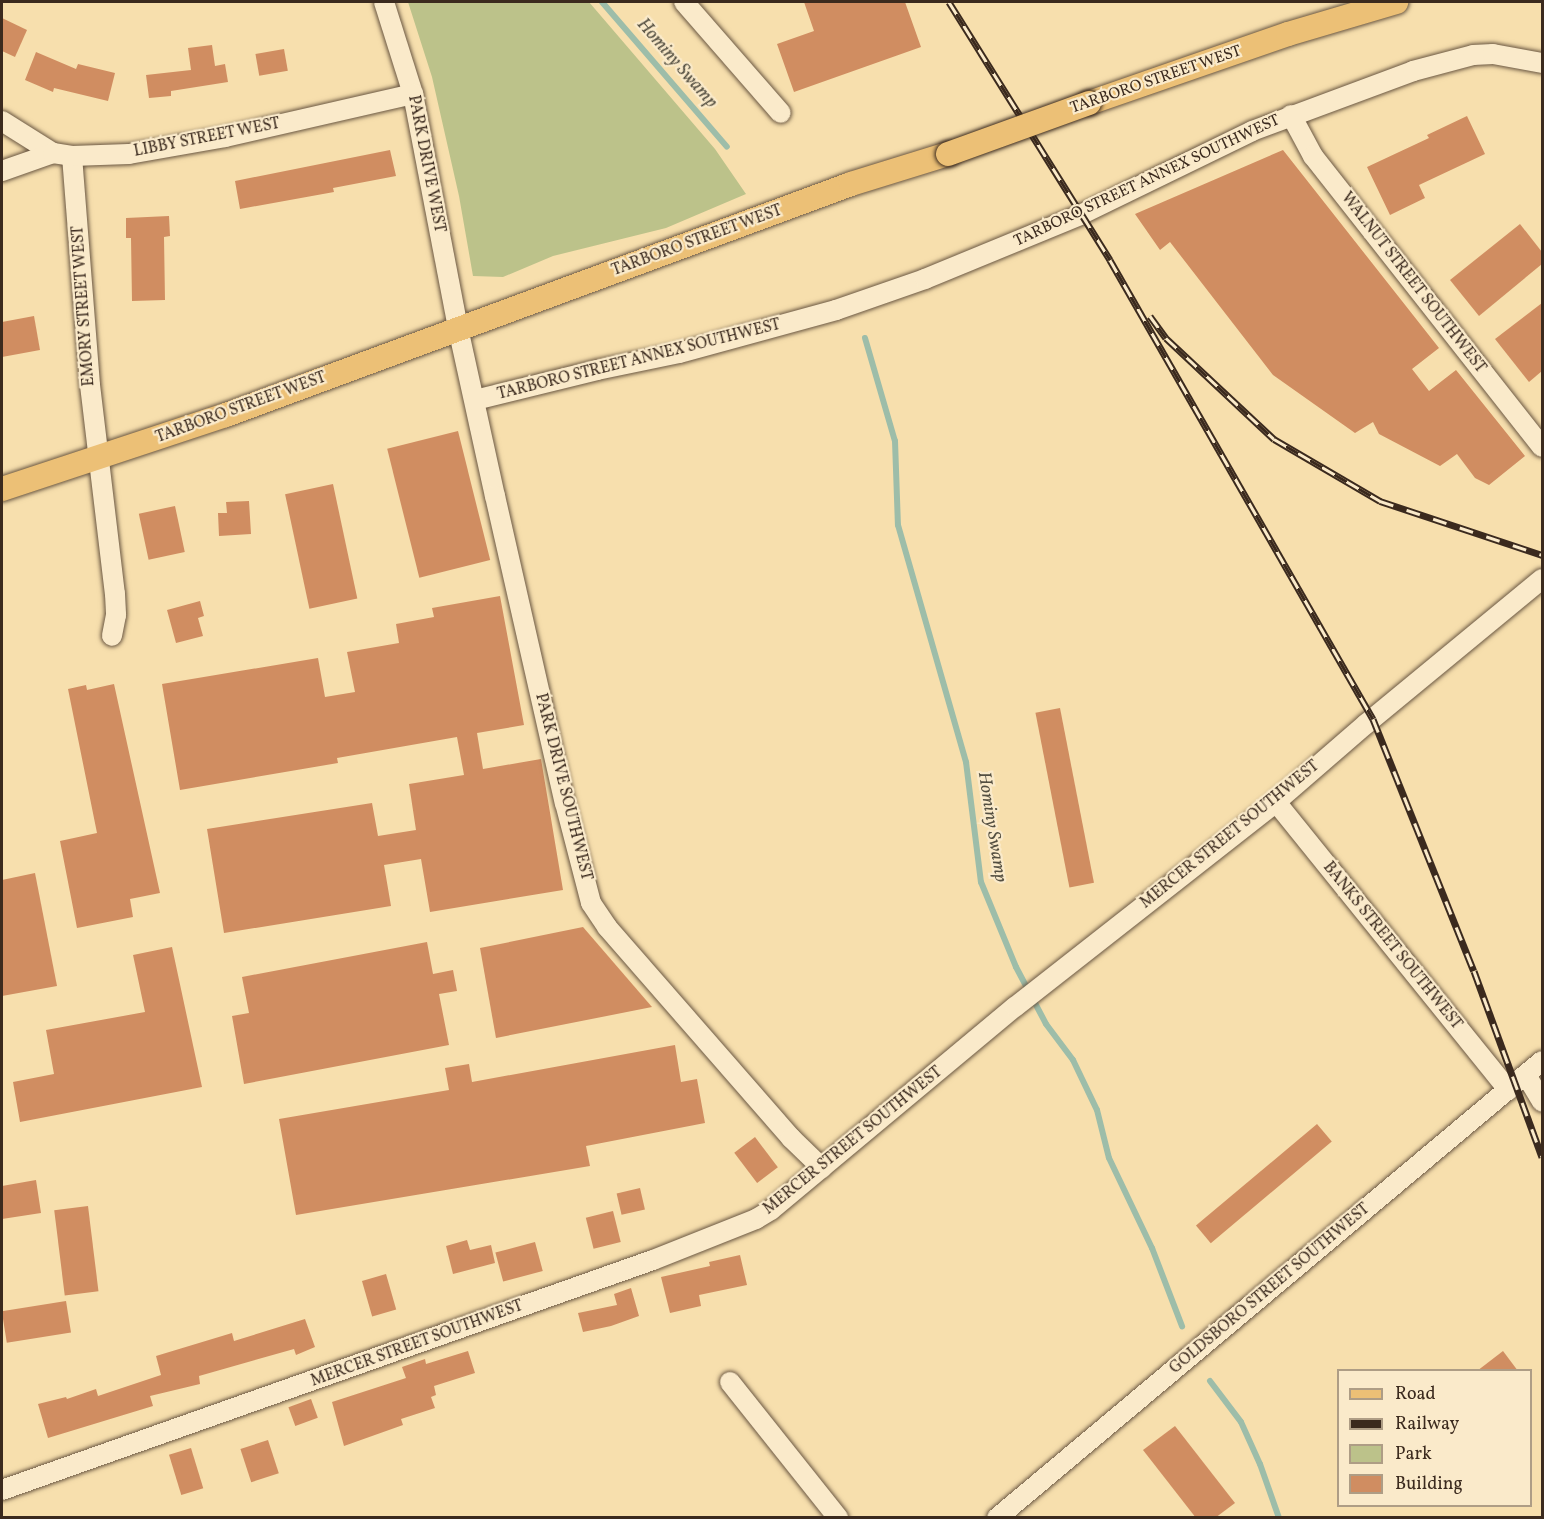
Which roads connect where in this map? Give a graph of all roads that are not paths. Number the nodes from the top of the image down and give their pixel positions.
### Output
1 (384, 2) edge
2 (684, 2) edge
3 (1396, 2) edge
4 (1542, 63) edge
5 (413, 94) junction
6 (781, 113) dead end
7 (1291, 115) junction
8 (2, 120) edge
9 (63, 154) junction
10 (2, 171) edge
11 (458, 328) junction
12 (475, 400) junction
13 (1542, 447) edge
14 (100, 456) junction
15 (2, 489) edge
16 (1542, 579) edge
17 (112, 636) dead end
18 (1276, 802) junction
19 (1542, 1061) edge
20 (1526, 1075) junction
21 (1508, 1090) junction
22 (1542, 1102) edge
23 (822, 1168) junction
24 (730, 1382) dead end
25 (2, 1490) edge
26 (838, 1518) edge
27 (997, 1518) edge

1 - 5 street, PARK DRIVE WEST
2 - 6 street
3 - 11 main road, TARBORO STREET WEST, bridge
4 - 7 street, TARBORO STREET ANNEX SOUTHWEST
5 - 9 street, LIBBY STREET WEST
5 - 11 street, PARK DRIVE WEST
7 - 12 street, TARBORO STREET ANNEX SOUTHWEST
7 - 13 street, WALNUT STREET SOUTHWEST
8 - 9 street
9 - 10 street, LIBBY STREET WEST
9 - 14 street, EMORY STREET WEST
11 - 12 street, PARK DRIVE SOUTHWEST
11 - 14 main road, TARBORO STREET WEST
12 - 23 street, PARK DRIVE SOUTHWEST
14 - 15 main road, TARBORO STREET WEST
14 - 17 street, EMORY STREET WEST
16 - 18 street, MERCER STREET SOUTHWEST
18 - 21 street, BANKS STREET SOUTHWEST
18 - 23 street, MERCER STREET SOUTHWEST
19 - 20 street, GOLDSBORO STREET SOUTHWEST
20 - 21 street, GOLDSBORO STREET SOUTHWEST
20 - 22 street
21 - 27 street, GOLDSBORO STREET SOUTHWEST
23 - 25 street, MERCER STREET SOUTHWEST
24 - 26 street

